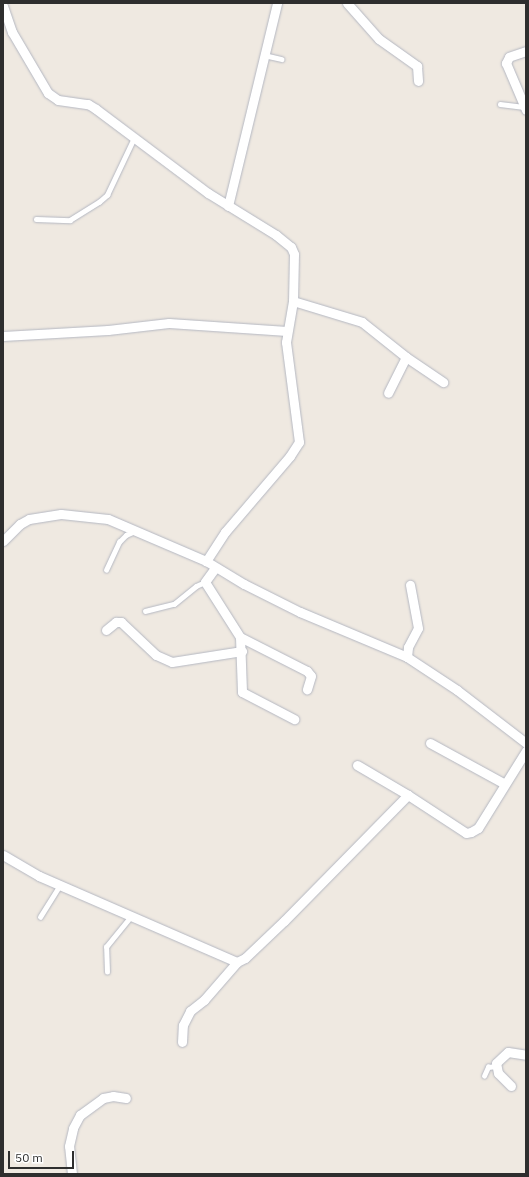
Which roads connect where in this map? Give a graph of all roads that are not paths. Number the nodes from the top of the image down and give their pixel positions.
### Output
1 (277, 3) edge
2 (347, 3) edge
3 (3, 6) edge
4 (5, 22) edge
5 (526, 51) edge
6 (264, 56) junction
7 (282, 59) dead end
8 (418, 81) dead end
9 (500, 104) dead end
10 (525, 109) edge
11 (134, 138) junction
12 (228, 206) junction
13 (36, 219) dead end
14 (293, 301) junction
15 (287, 331) junction
16 (3, 336) edge
17 (406, 357) junction
18 (443, 382) dead end
19 (388, 393) dead end
20 (136, 531) junction
21 (3, 541) edge
22 (206, 561) junction
23 (215, 568) junction
24 (106, 570) dead end
25 (205, 582) junction
26 (410, 585) dead end
27 (145, 611) dead end
28 (106, 630) dead end
29 (240, 638) junction
30 (242, 651) junction
31 (407, 656) junction
32 (307, 689) dead end
33 (294, 719) dead end
34 (430, 743) dead end
35 (526, 743) edge
36 (526, 751) edge
37 (357, 765) dead end
38 (505, 784) junction
39 (408, 795) junction
40 (3, 855) edge
41 (60, 885) junction
42 (132, 915) junction
43 (40, 918) dead end
44 (237, 962) junction
45 (107, 972) dead end
46 (182, 1042) dead end
47 (526, 1055) edge
48 (496, 1066) junction
49 (484, 1076) dead end
50 (511, 1086) dead end
51 (126, 1098) dead end
52 (72, 1174) edge

1 - 6 street
2 - 8 street
3 - 4 street
4 - 11 street
5 - 10 street
6 - 7 lane
6 - 12 street
9 - 10 lane
11 - 12 street
11 - 13 lane
12 - 14 street
14 - 15 street
14 - 17 street
15 - 16 street
15 - 22 street
17 - 18 street
17 - 19 street
20 - 21 street
20 - 22 street
20 - 24 lane
22 - 23 street
23 - 25 street
23 - 31 street
25 - 27 lane
25 - 29 street
26 - 31 street
28 - 30 street
29 - 30 street
29 - 32 street
30 - 33 street
31 - 35 street
34 - 38 street
36 - 38 street
37 - 39 street
38 - 39 street
39 - 44 street
40 - 41 street
41 - 42 street
41 - 43 lane
42 - 44 street
42 - 45 lane
44 - 46 street
47 - 48 street
48 - 49 lane
48 - 50 street
51 - 52 street

